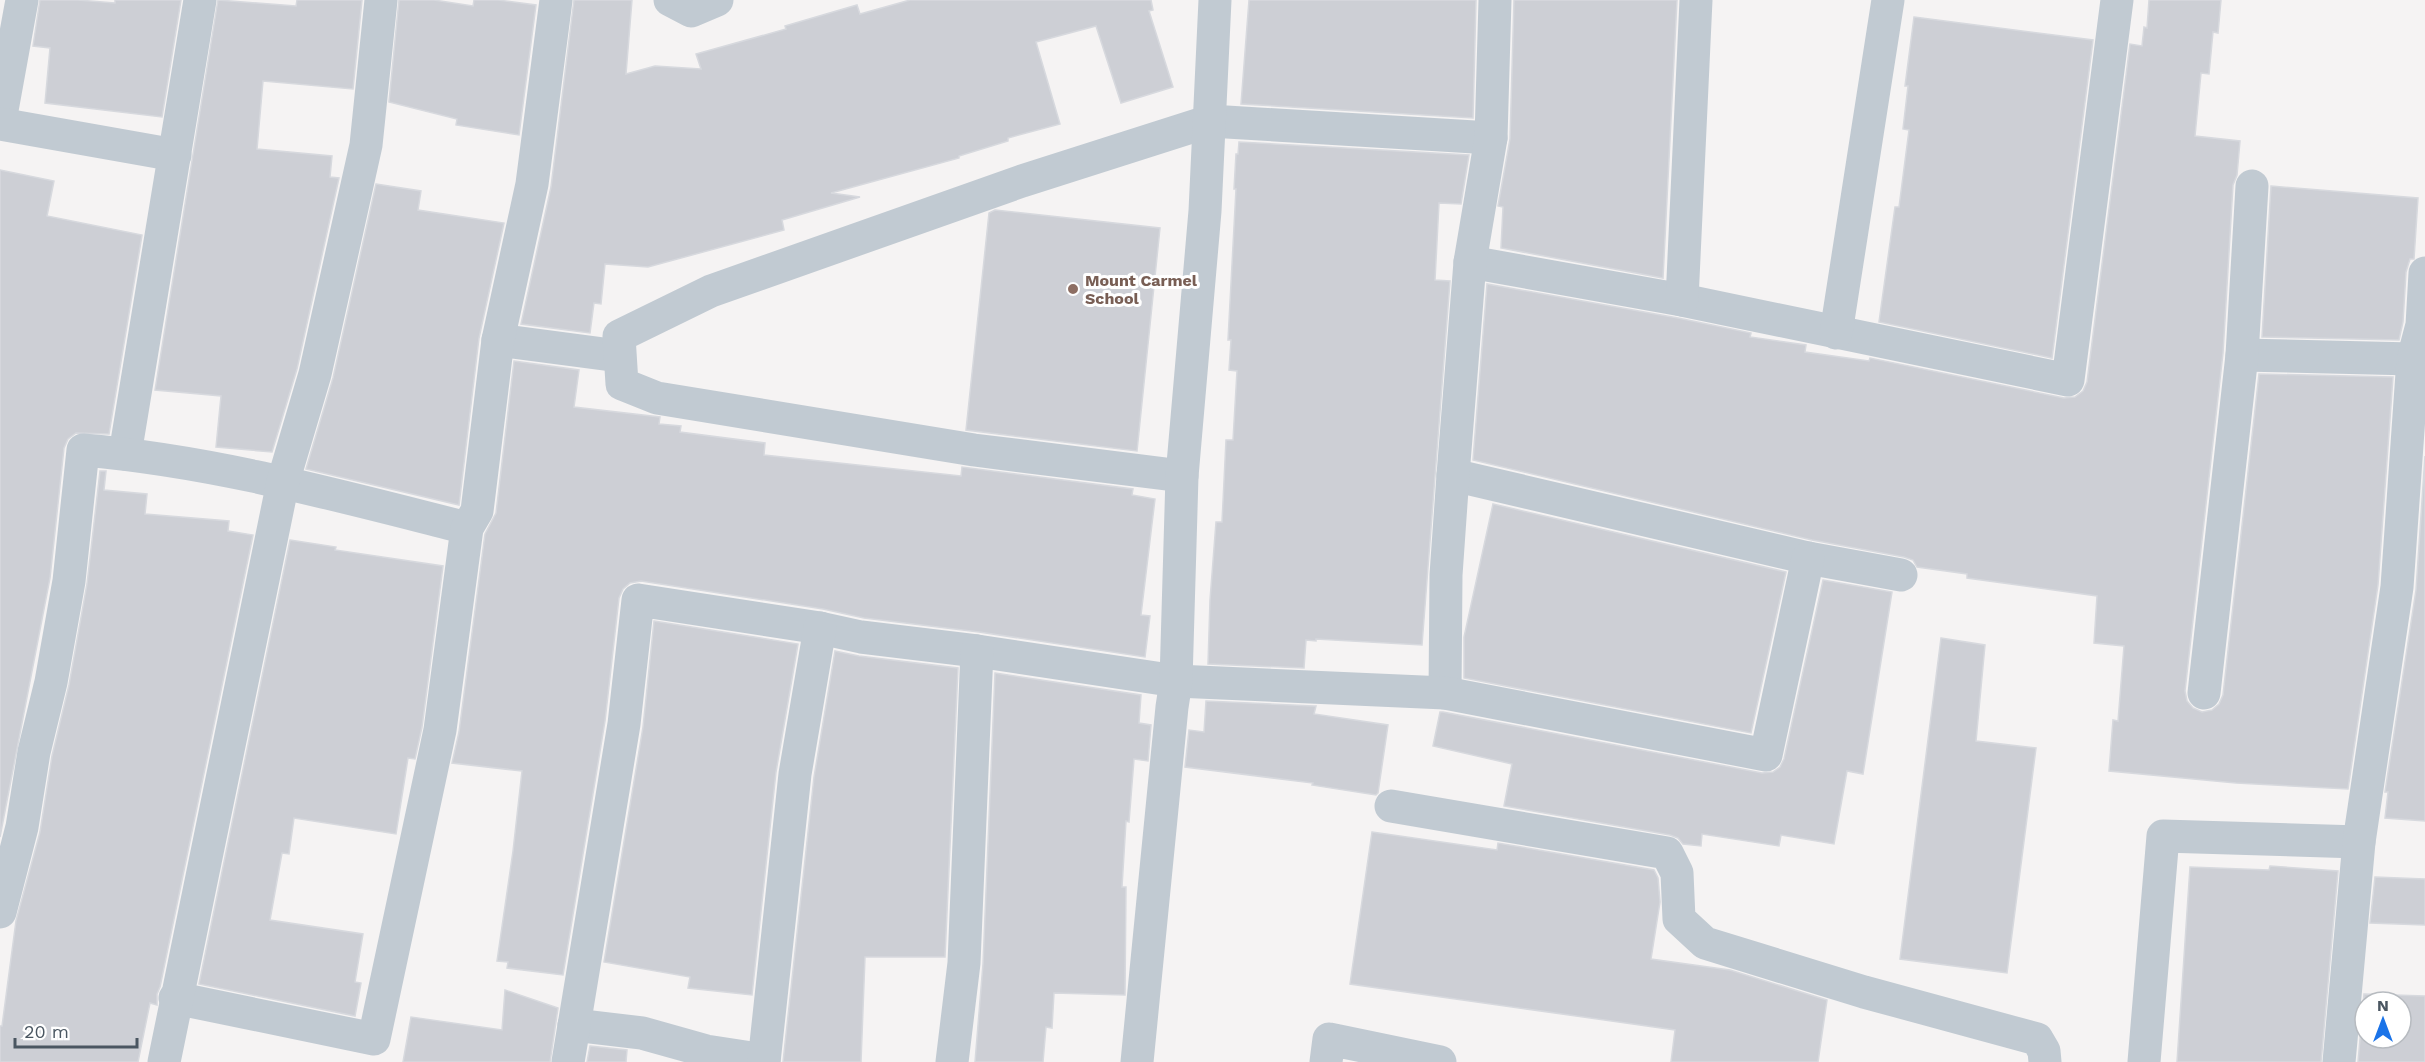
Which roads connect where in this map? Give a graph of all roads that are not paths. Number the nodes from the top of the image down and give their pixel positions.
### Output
1 (22, 0) edge
2 (200, 0) edge
3 (381, 0) edge
4 (556, 0) edge
5 (670, 0) edge
6 (717, 0) edge
7 (1215, 0) edge
8 (1496, 0) edge
9 (1696, 0) edge
10 (1888, 0) edge
11 (2117, 0) edge
12 (1210, 121) junction
13 (0, 123) edge
14 (1491, 138) junction
15 (175, 155) junction
16 (2252, 186) dead end
17 (1470, 262) junction
18 (2425, 273) edge
19 (1682, 300) junction
20 (1836, 333) junction
21 (498, 340) junction
22 (2242, 355) junction
23 (619, 356) junction
24 (2413, 359) junction
25 (2418, 395) edge
26 (125, 454) junction
27 (1453, 475) junction
28 (1182, 477) junction
29 (283, 482) junction
30 (467, 528) junction
31 (1808, 558) junction
32 (1901, 574) dead end
33 (820, 628) junction
34 (977, 651) junction
35 (1176, 681) junction
36 (1445, 693) junction
37 (2204, 693) dead end
38 (1391, 806) dead end
39 (2359, 843) junction
40 (0, 912) edge
41 (175, 998) junction
42 (574, 1025) junction
43 (764, 1061) edge
44 (164, 1062) edge
45 (568, 1062) edge
46 (952, 1062) edge
47 (1137, 1062) edge
48 (1326, 1062) edge
49 (1440, 1062) edge
50 (2045, 1062) edge
51 (2144, 1062) edge
52 (2339, 1062) edge

1 - 13 street
2 - 15 street
3 - 29 street
4 - 21 street
5 - 6 street
7 - 12 street
8 - 14 street
9 - 19 street
10 - 20 street
11 - 20 street
12 - 14 street
12 - 23 street
12 - 28 street
13 - 15 street
14 - 17 street
15 - 26 street
16 - 22 street
17 - 19 street
17 - 27 street
18 - 24 street
19 - 20 street
21 - 23 street
21 - 30 street
22 - 24 street
22 - 37 street
23 - 28 street
24 - 25 street
25 - 39 street
26 - 29 street
26 - 40 street
27 - 31 street
27 - 36 street
28 - 35 street
29 - 30 street
29 - 41 street
30 - 41 street
31 - 32 street
31 - 36 street
33 - 34 street
33 - 42 street
33 - 43 street
34 - 35 street
34 - 46 street
35 - 36 street
35 - 47 street
38 - 50 street
39 - 51 street
39 - 52 street
41 - 44 street
42 - 43 street
42 - 45 street
48 - 49 street

